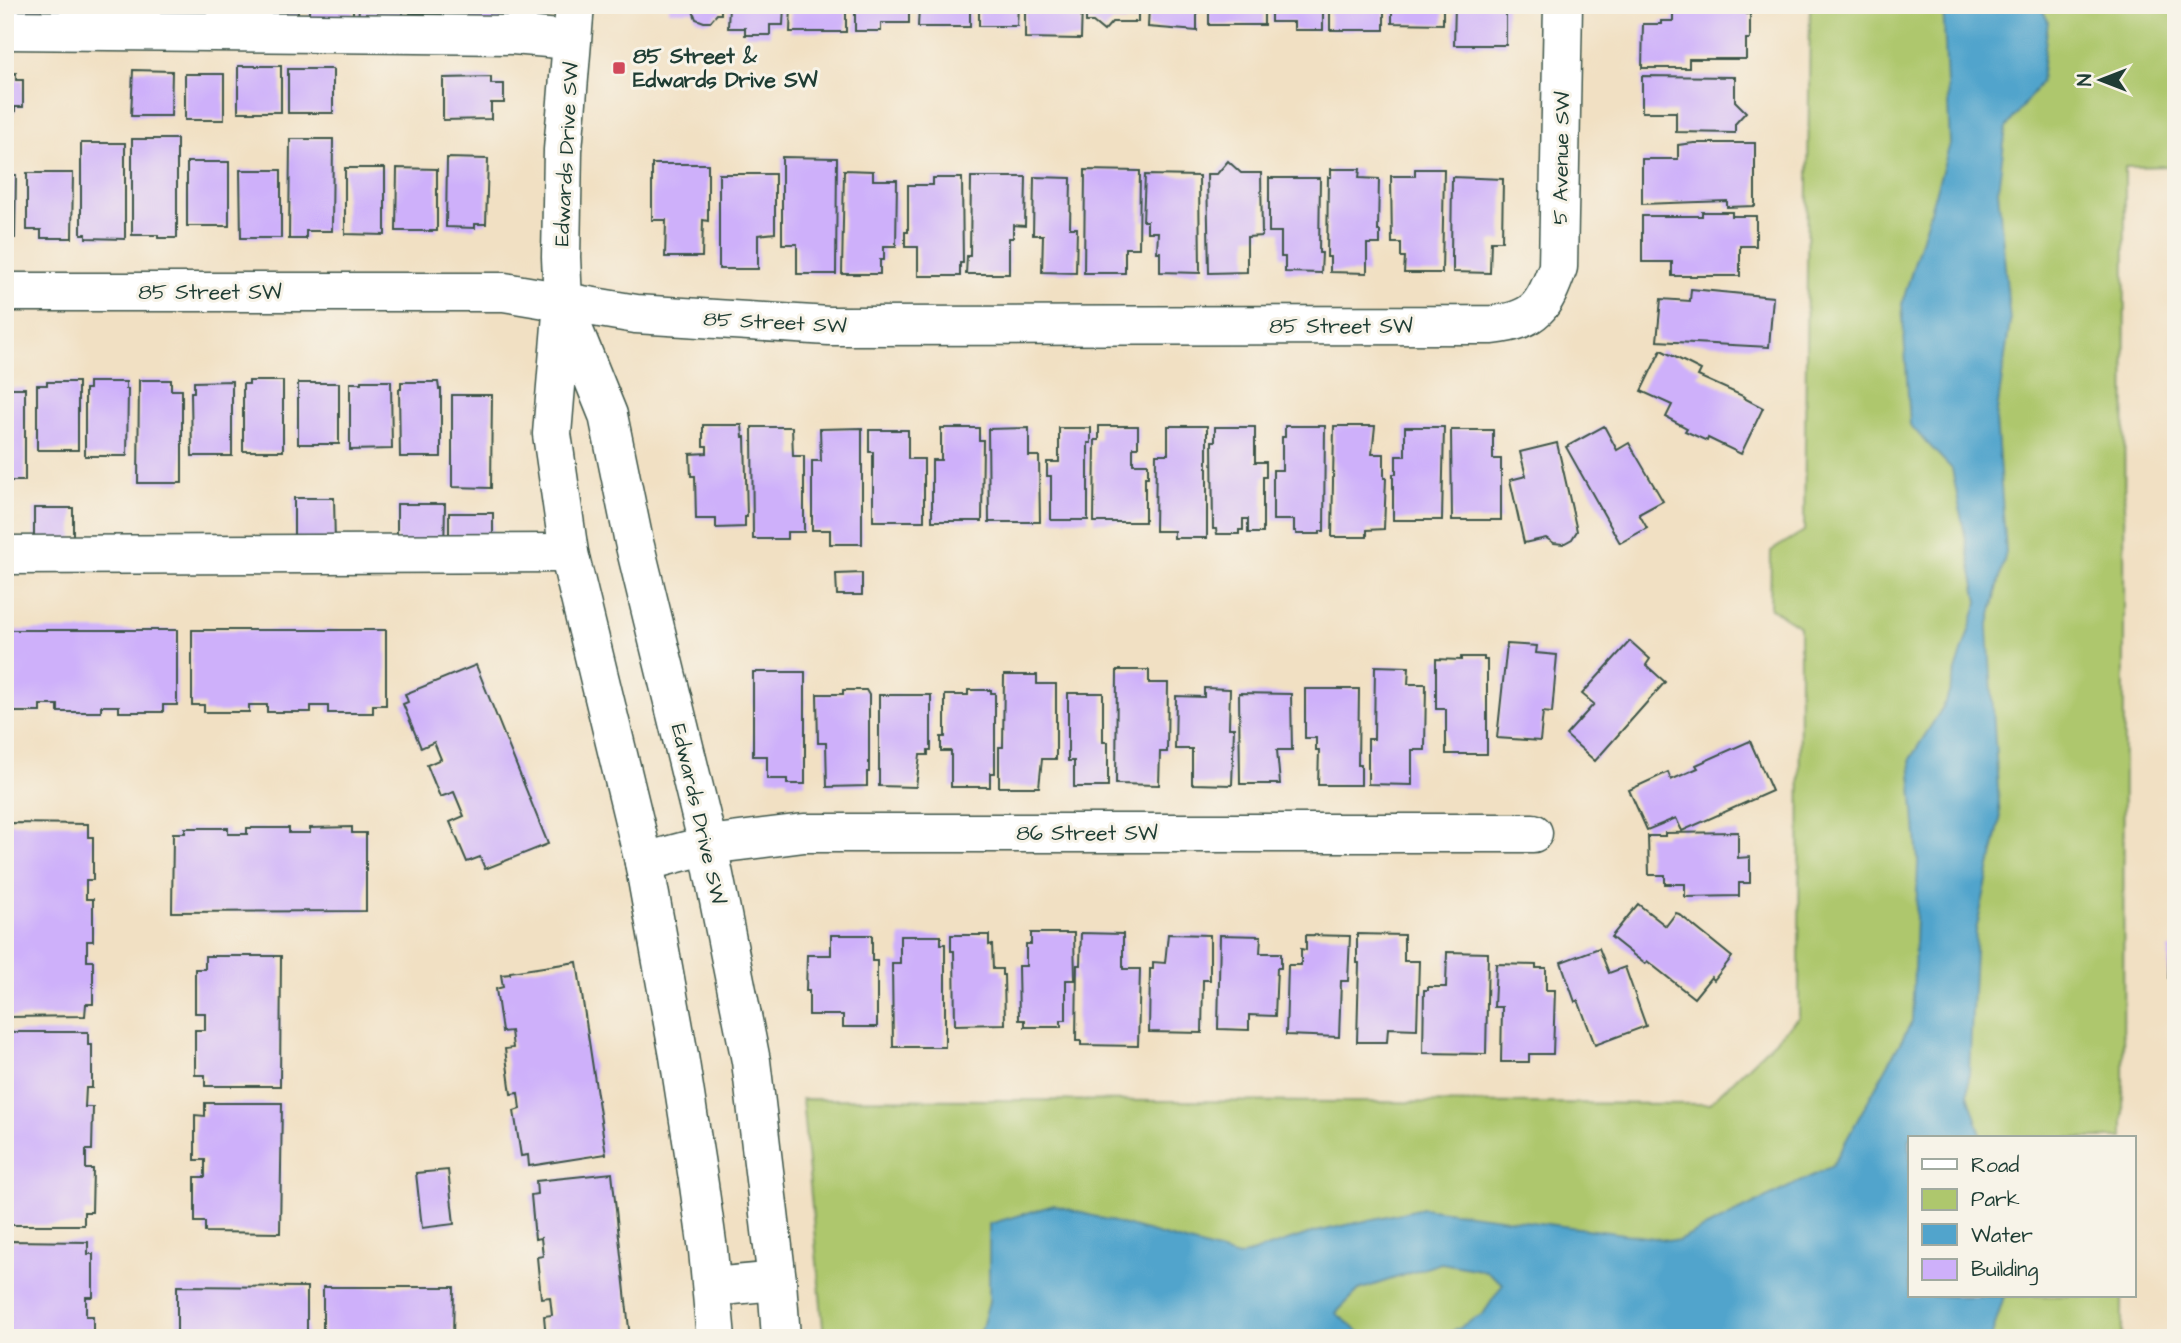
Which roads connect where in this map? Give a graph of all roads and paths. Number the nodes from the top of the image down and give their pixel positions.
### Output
1 (1563, 5) edge
2 (573, 22) edge
3 (5, 30) edge
4 (5, 292) edge
5 (563, 302) junction
6 (1540, 306) joint
7 (569, 553) junction
8 (5, 555) edge
9 (1533, 833) dead end
10 (708, 845) junction
11 (644, 862) junction
12 (777, 1281) junction
13 (712, 1287) junction
14 (716, 1338) edge
15 (781, 1338) edge

1 - 6 street, 5 Avenue SW
2 - 3 street
2 - 5 street, Edwards Drive SW
4 - 5 street, 85 Street SW
5 - 6 street, 85 Street SW
5 - 7 street, Edwards Drive SW
5 - 10 street, Edwards Drive SW
7 - 8 street
7 - 11 street, Edwards Drive SW
9 - 10 street, 86 Street SW
10 - 11 street, 86 Street SW
10 - 12 street, Edwards Drive SW
11 - 13 street, Edwards Drive SW
12 - 13 street
12 - 15 street, Edwards Drive SW
13 - 14 street, Edwards Drive SW

